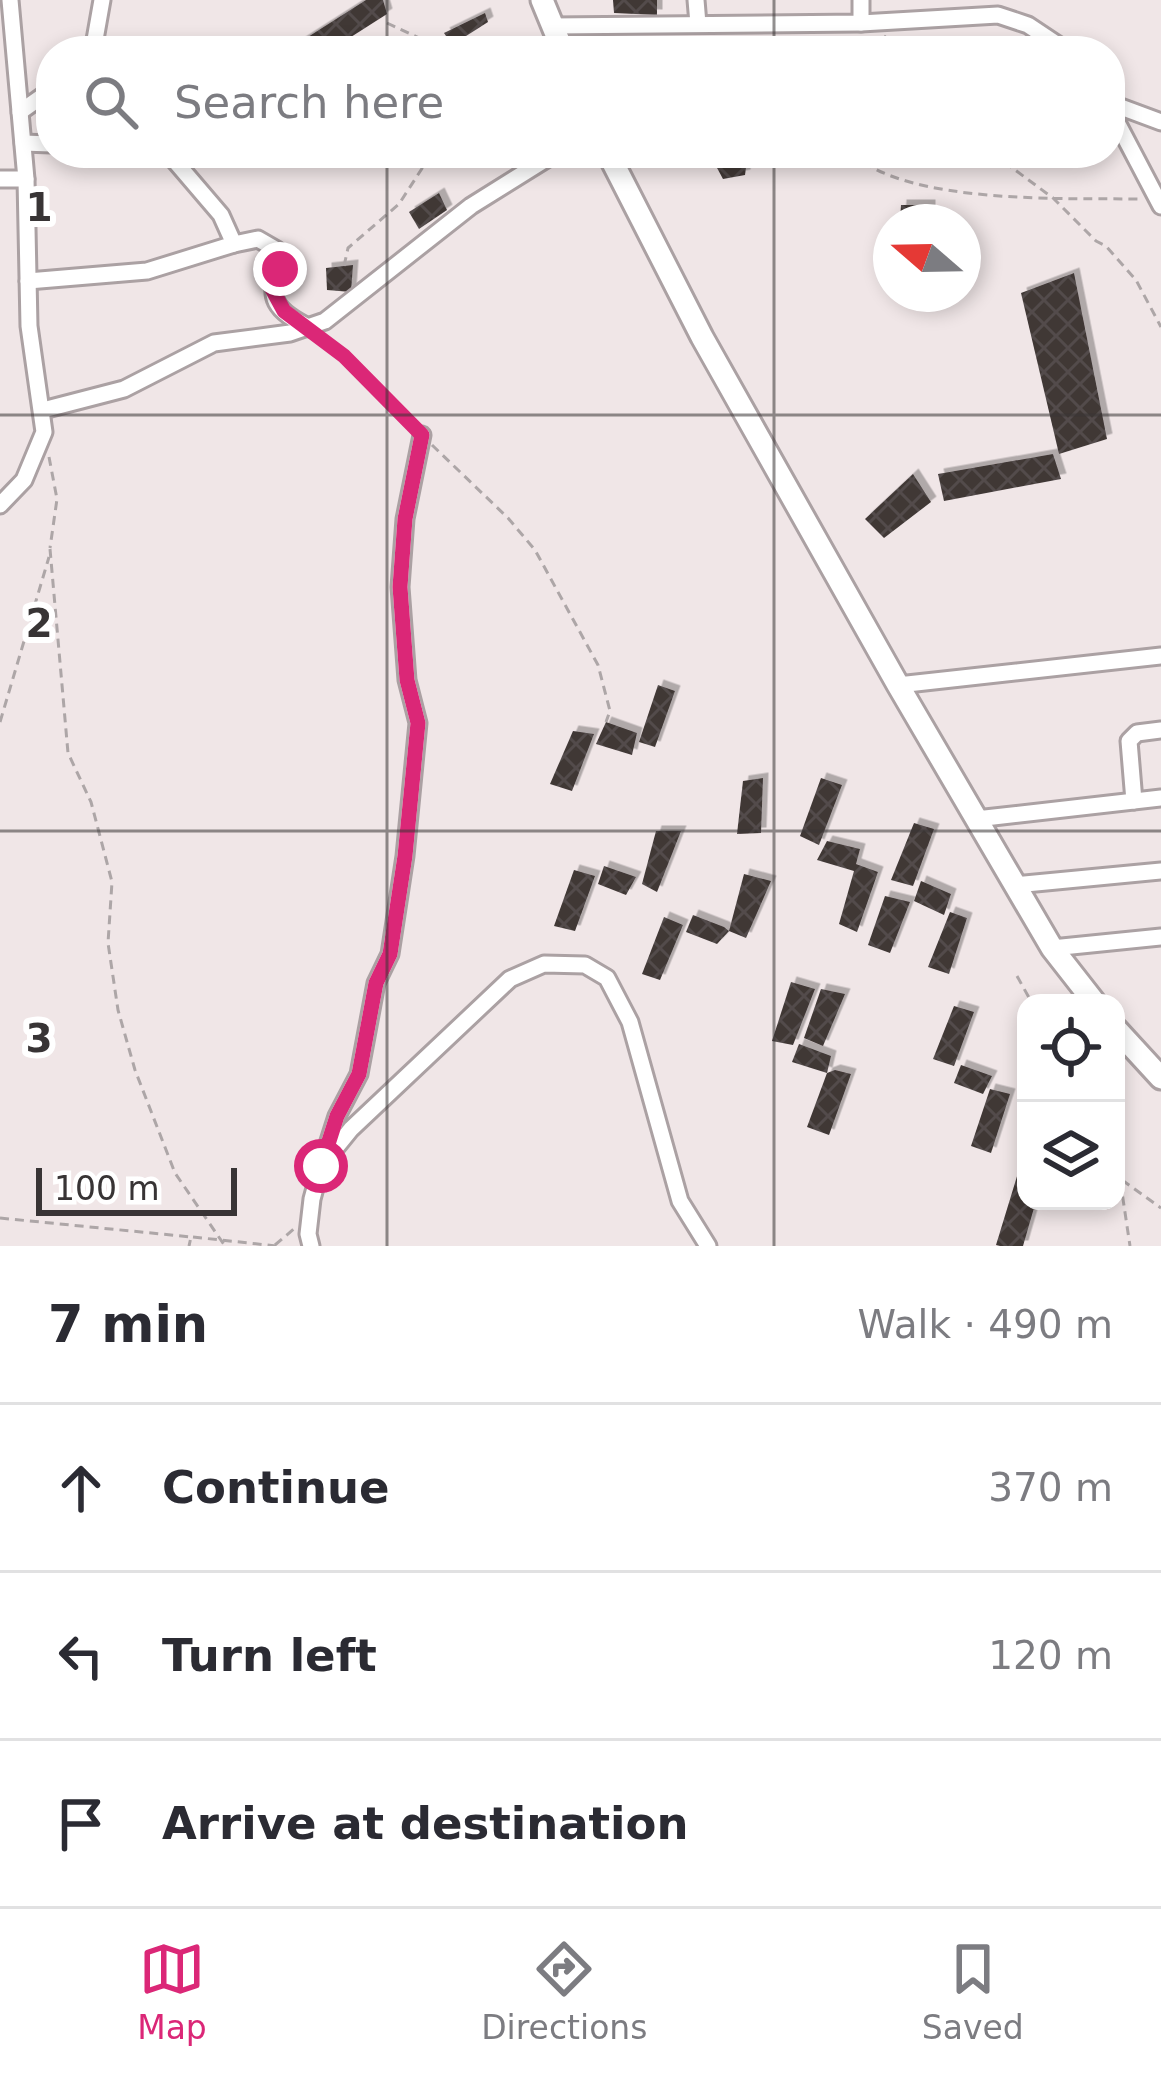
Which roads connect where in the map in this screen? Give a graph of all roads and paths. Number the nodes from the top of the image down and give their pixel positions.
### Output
1 (10, 0) edge
2 (102, 0) edge
3 (542, 0) edge
4 (696, 0) edge
5 (860, 0) edge
6 (948, 0) edge
7 (936, 16) junction
8 (387, 22) dead end
9 (861, 23) junction
10 (698, 24) junction
11 (552, 26) junction
12 (883, 34) dead end
13 (96, 36) edge
14 (416, 36) edge
15 (556, 36) edge
16 (885, 36) edge
17 (1044, 36) edge
18 (7, 59) edge
19 (36, 101) edge
20 (1125, 111) edge
21 (20, 112) junction
22 (1161, 122) edge
23 (1125, 136) edge
24 (23, 143) junction
25 (36, 143) edge
26 (181, 168) edge
27 (422, 168) edge
28 (532, 168) edge
29 (616, 168) edge
30 (870, 168) edge
31 (1012, 168) edge
32 (0, 179) edge
33 (26, 179) junction
34 (1053, 198) junction
35 (1159, 203) edge
36 (235, 244) junction
37 (344, 266) dead end
38 (28, 281) junction
39 (1161, 327) edge
40 (310, 328) junction
41 (43, 410) junction
42 (44, 432) junction
43 (422, 435) junction
44 (0, 506) edge
45 (50, 549) junction
46 (1161, 656) edge
47 (898, 685) junction
48 (0, 722) edge
49 (606, 722) dead end
50 (1161, 730) edge
51 (1161, 798) edge
52 (1134, 801) junction
53 (976, 819) junction
54 (1161, 872) edge
55 (1015, 885) junction
56 (1161, 937) edge
57 (1052, 948) junction
58 (1017, 976) dead end
59 (1027, 994) edge
60 (1088, 994) edge
61 (1125, 1038) edge
62 (1161, 1078) edge
63 (321, 1166) junction
64 (1125, 1182) edge
65 (1161, 1208) edge
66 (1125, 1209) edge
67 (310, 1215) junction
68 (0, 1218) edge
69 (191, 1237) junction
70 (220, 1240) junction
71 (189, 1246) edge
72 (225, 1246) edge
73 (275, 1246) edge
74 (311, 1246) edge
75 (708, 1246) edge
76 (1130, 1246) edge

1 - 18 street
2 - 13 street
3 - 11 main road
4 - 10 street
5 - 9 street
6 - 7 street
7 - 9 street
7 - 17 street
8 - 14 path
9 - 10 street
10 - 11 street
11 - 15 main road
12 - 16 path
18 - 21 street
19 - 21 street
20 - 22 street
21 - 24 street
23 - 35 street
24 - 25 street
24 - 33 street
26 - 36 street
27 - 37 path
28 - 40 street
29 - 47 main road
30 - 34 path
31 - 34 path
32 - 33 street
33 - 38 street
34 - 35 path
34 - 39 path
36 - 38 street
36 - 40 street
38 - 41 street
40 - 41 street
40 - 43 path
41 - 42 street
42 - 44 street
42 - 45 path
43 - 49 path
43 - 63 street
45 - 48 path
45 - 70 path
46 - 47 street
47 - 53 main road
50 - 52 street
51 - 52 street
52 - 53 street
53 - 55 main road
54 - 55 street
55 - 57 main road
56 - 57 street
57 - 60 main road
58 - 59 path
61 - 62 main road
63 - 67 street
63 - 75 street
64 - 65 path
66 - 76 path
67 - 73 path
67 - 74 street
68 - 69 path
69 - 70 path
69 - 71 path
70 - 72 path
70 - 73 path

